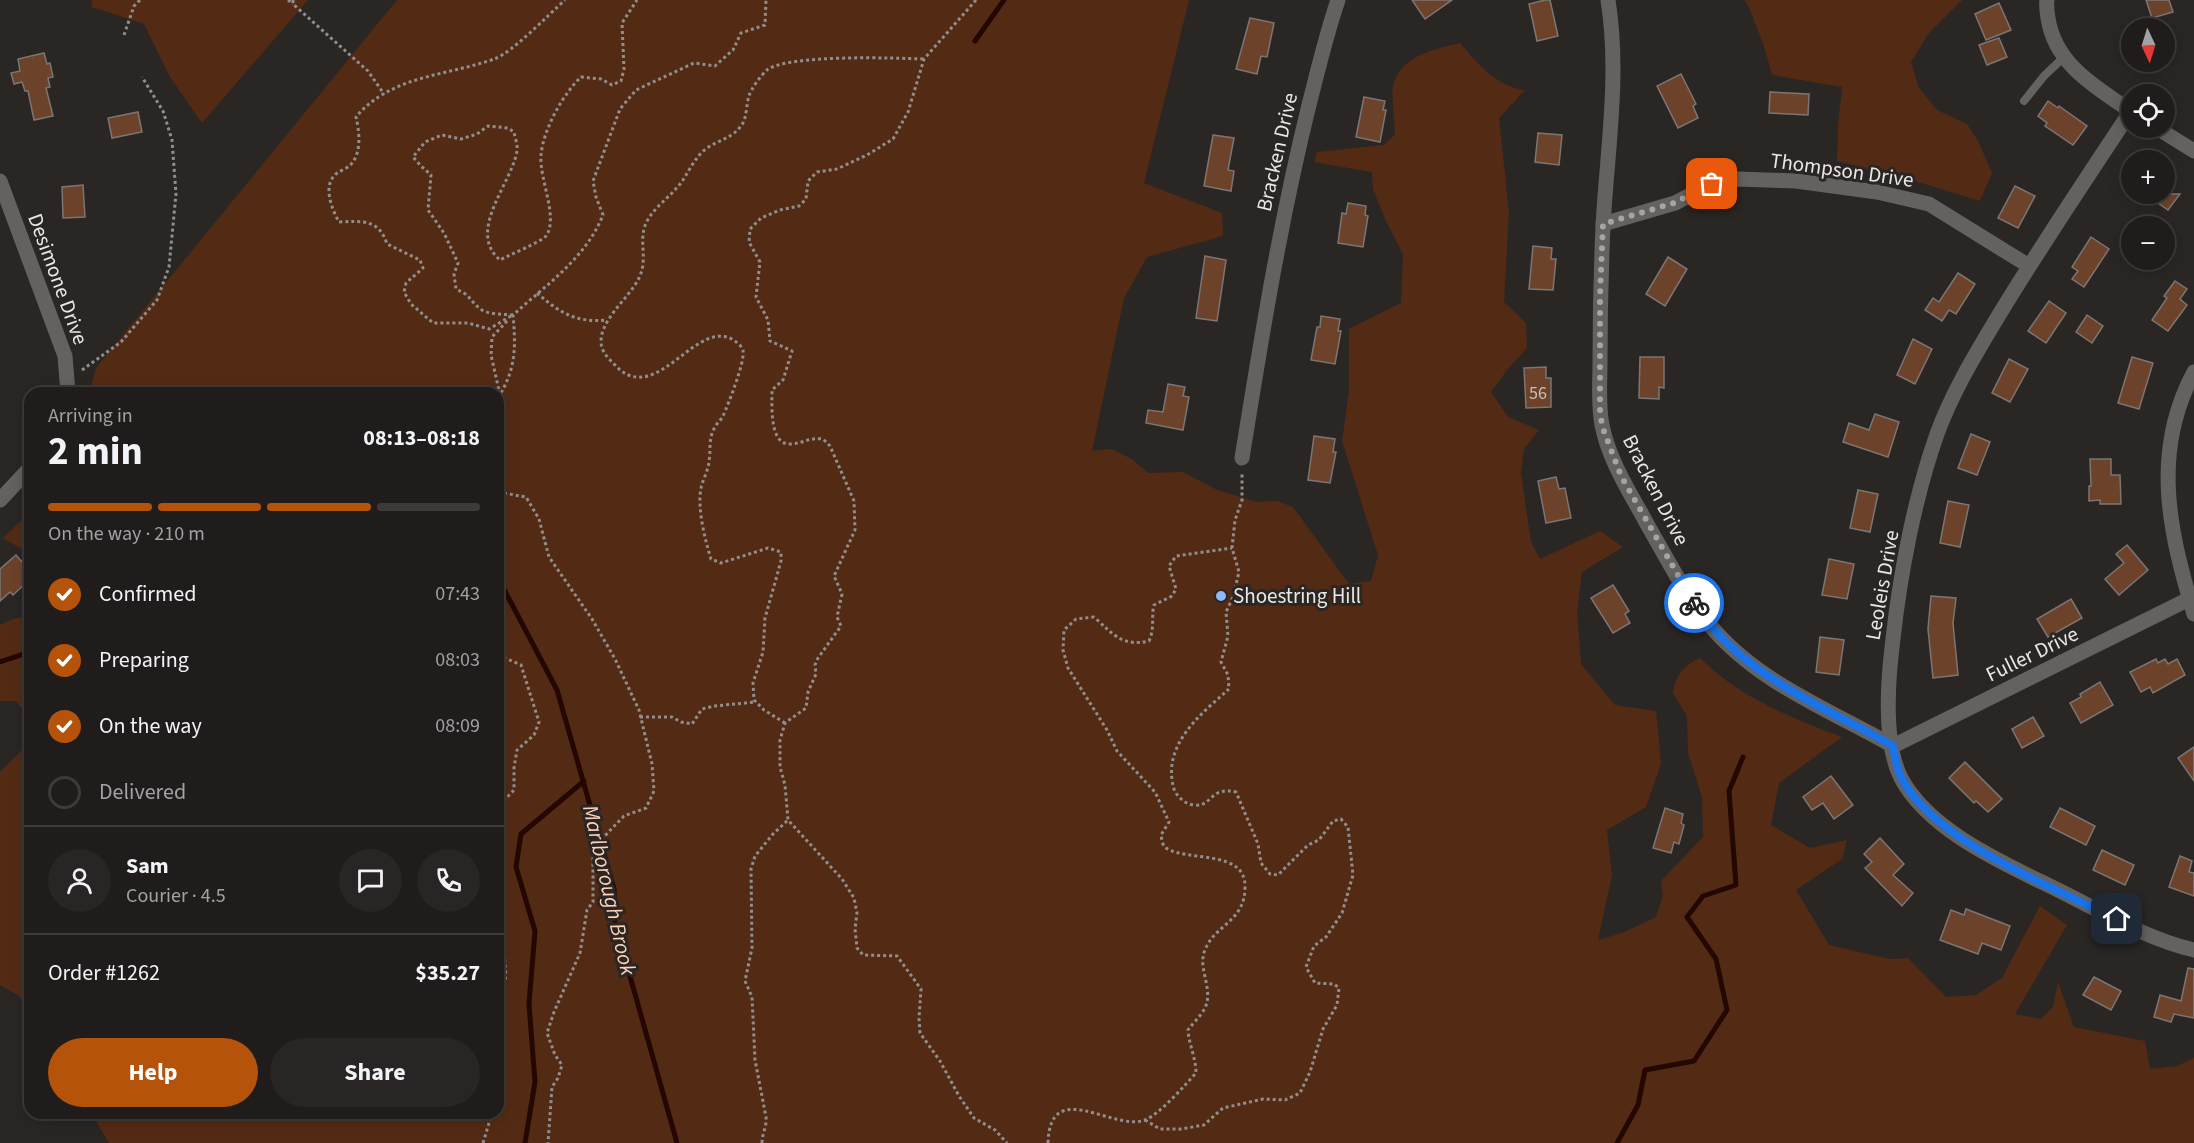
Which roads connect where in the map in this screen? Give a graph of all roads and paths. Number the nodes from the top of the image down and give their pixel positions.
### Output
1 (140, 0) edge
2 (288, 0) edge
3 (565, 0) edge
4 (637, 0) edge
5 (766, 0) edge
6 (976, 0) edge
7 (1338, 0) edge
8 (1608, 0) edge
9 (2047, 0) edge
10 (293, 2) edge
11 (124, 34) dead end
12 (2064, 57) junction
13 (924, 59) junction
14 (142, 76) dead end
15 (384, 94) junction
16 (2024, 101) dead end
17 (2121, 105) edge
18 (2121, 127) edge
19 (2173, 138) edge
20 (2194, 151) edge
21 (0, 181) edge
22 (1603, 224) junction
23 (2029, 266) junction
24 (537, 293) junction
25 (513, 315) junction
26 (607, 320) junction
27 (2194, 372) edge
28 (68, 387) edge
29 (497, 387) edge
30 (504, 387) edge
31 (1242, 458) joint
32 (24, 474) edge
33 (504, 493) edge
34 (0, 500) edge
35 (1232, 548) junction
36 (2192, 606) edge
37 (504, 658) edge
38 (756, 702) junction
39 (640, 717) junction
40 (785, 723) junction
41 (1893, 746) junction
42 (504, 801) edge
43 (788, 820) junction
44 (504, 949) edge
45 (2194, 950) edge
46 (504, 984) edge
47 (490, 1119) edge
48 (1145, 1120) junction
49 (483, 1143) edge
50 (548, 1143) edge
51 (762, 1143) edge
52 (1007, 1143) edge
53 (1048, 1143) edge

1 - 11 path
2 - 10 path
3 - 15 path
4 - 25 path
5 - 24 path
6 - 13 path
7 - 31 street, Bracken Drive
8 - 22 street, Bracken Drive
9 - 12 street
10 - 15 path
12 - 16 lane
12 - 17 street
13 - 26 path
13 - 40 path
14 - 28 path
15 - 25 path
18 - 23 street, Leoleis Drive
19 - 20 street
21 - 28 street, Desimone Drive
22 - 23 street, Thompson Drive
22 - 41 street, Bracken Drive
23 - 41 street, Leoleis Drive
24 - 25 path
24 - 26 path
25 - 29 path
25 - 30 path
26 - 38 path
27 - 36 street
31 - 35 path
32 - 34 street
33 - 39 path
35 - 48 path
35 - 48 path
36 - 41 street, Fuller Drive
37 - 42 path
38 - 39 path
38 - 40 path
39 - 50 path
40 - 43 path
41 - 45 street, Leoleis Drive
43 - 51 path
43 - 52 path
44 - 46 path
47 - 49 path
48 - 53 path

